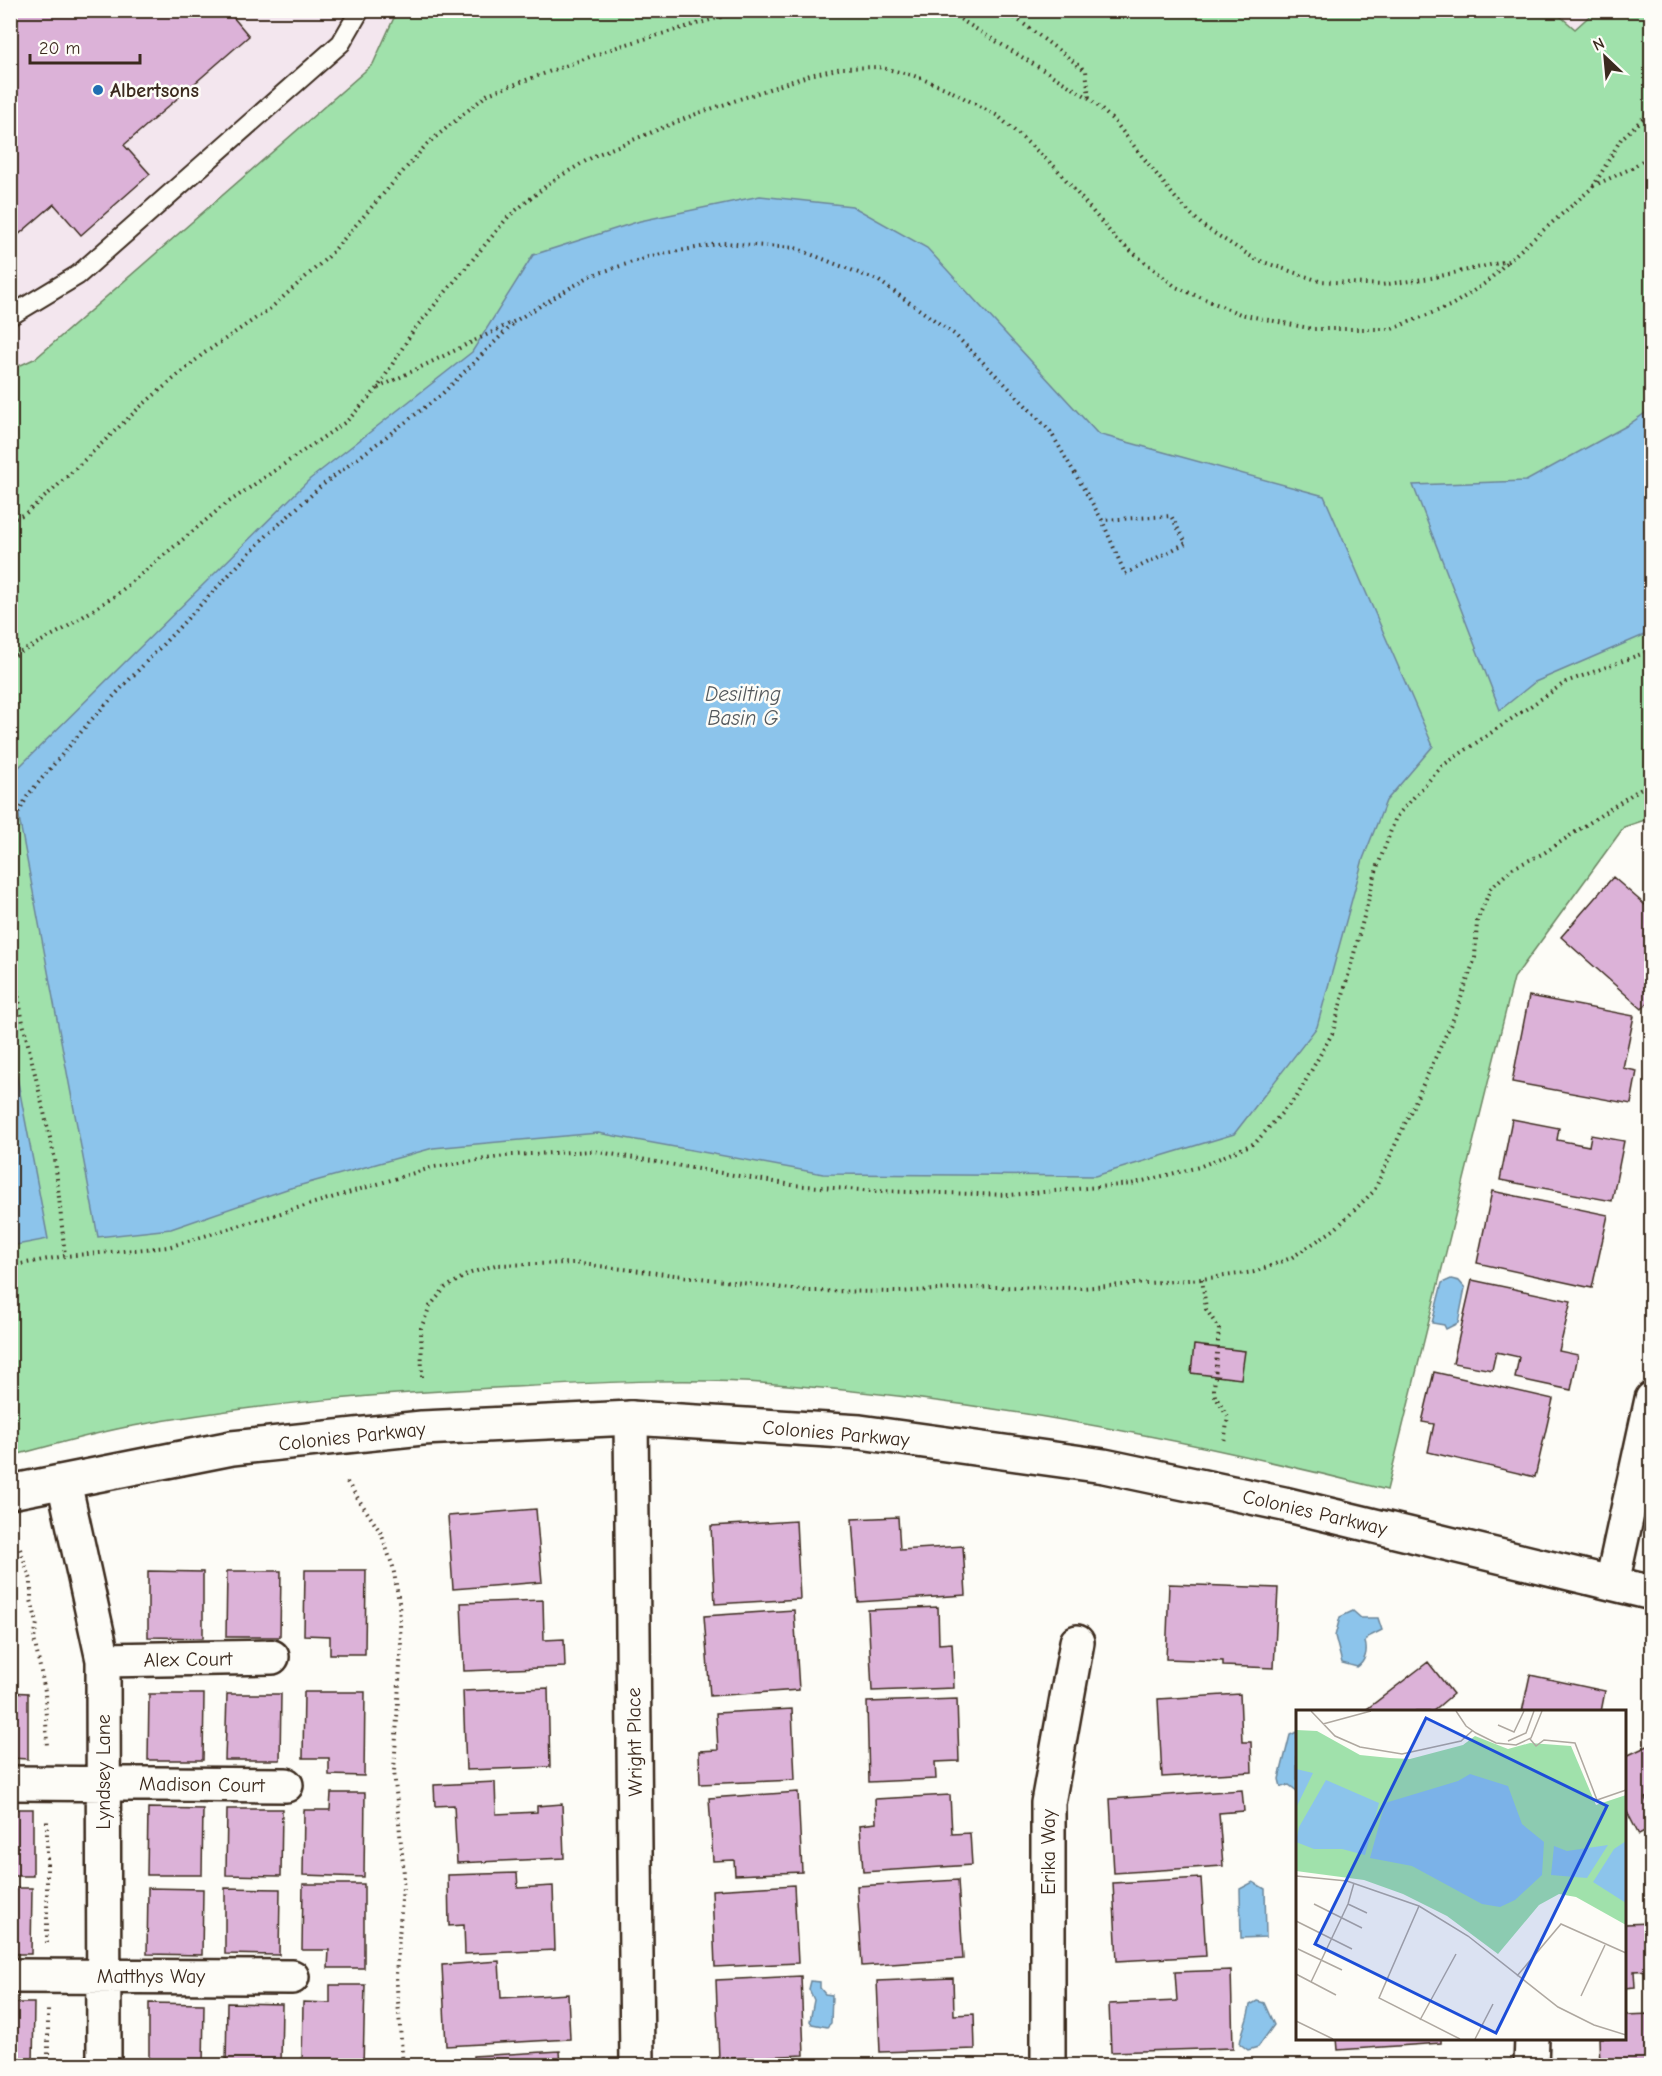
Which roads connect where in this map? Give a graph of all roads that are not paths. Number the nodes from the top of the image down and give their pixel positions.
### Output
1 (360, 10) edge
2 (10, 316) edge
3 (1652, 1399) edge
4 (631, 1418) junction
5 (64, 1482) junction
6 (10, 1492) edge
7 (1612, 1583) junction
8 (1652, 1593) edge
9 (1077, 1642) dead end
10 (272, 1657) dead end
11 (103, 1660) junction
12 (103, 1782) junction
13 (10, 1783) edge
14 (286, 1785) dead end
15 (104, 1975) junction
16 (10, 1976) edge
17 (292, 1977) dead end
18 (1532, 2040) edge
19 (104, 2066) edge
20 (637, 2066) edge
21 (1048, 2066) edge
22 (1531, 2066) edge

1 - 2 lane
3 - 7 street
4 - 5 street, Colonies Parkway
4 - 7 street, Colonies Parkway
4 - 20 street, Wright Place
5 - 6 street, Colonies Parkway
5 - 11 street, Lyndsey Lane
7 - 8 street, Colonies Parkway
9 - 21 street, Erika Way
10 - 11 street, Alex Court
11 - 12 street, Lyndsey Lane
12 - 13 street, Madison Court
12 - 14 street, Madison Court
12 - 15 street, Lyndsey Lane
15 - 16 street, Matthys Way
15 - 17 street, Matthys Way
15 - 19 street, Lyndsey Lane
18 - 22 street

